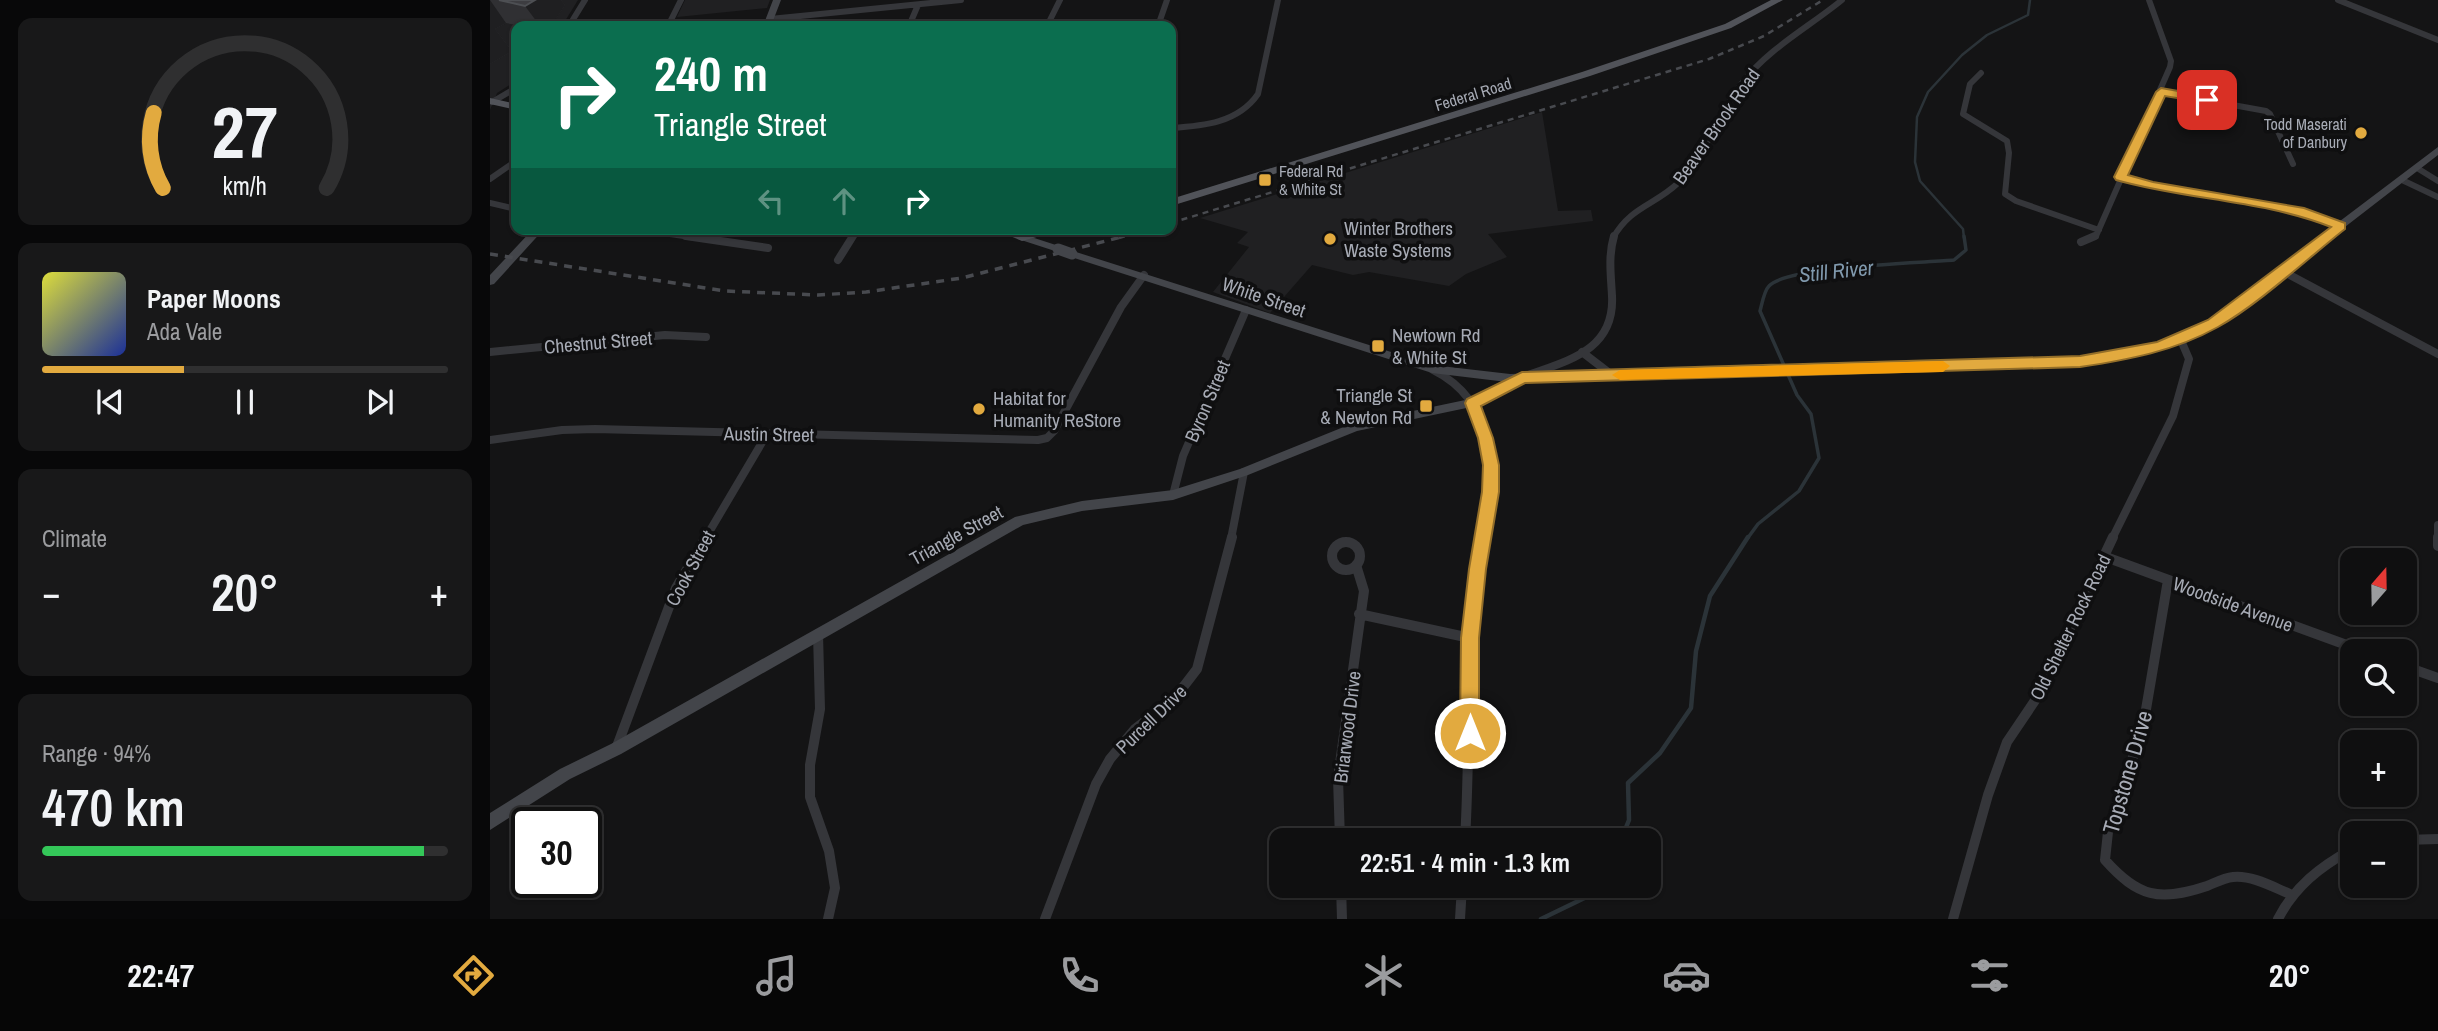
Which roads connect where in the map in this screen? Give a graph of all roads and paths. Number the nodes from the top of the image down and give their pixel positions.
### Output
1 (585, 0) edge
2 (681, 0) edge
3 (777, 0) edge
4 (961, 0) edge
5 (1060, 0) edge
6 (1167, 0) edge
7 (1278, 0) edge
8 (1778, 0) edge
9 (1842, 0) edge
10 (2149, 0) edge
11 (2338, 0) edge
12 (918, 5) junction
13 (572, 21) edge
14 (670, 21) edge
15 (770, 21) edge
16 (786, 21) edge
17 (911, 21) edge
18 (1050, 21) edge
19 (1160, 21) edge
20 (2438, 40) edge
21 (1981, 73) dead end
22 (511, 91) edge
23 (2161, 92) junction
24 (491, 101) edge
25 (511, 106) edge
26 (1176, 128) edge
27 (2438, 150) edge
28 (511, 164) edge
29 (2293, 164) dead end
30 (2417, 169) junction
31 (2120, 177) junction
32 (490, 179) edge
33 (2402, 180) junction
34 (2438, 181) edge
35 (2438, 197) edge
36 (1176, 201) edge
37 (490, 203) edge
38 (511, 208) edge
39 (2341, 226) junction
40 (2099, 230) junction
41 (533, 235) edge
42 (677, 235) edge
43 (853, 235) edge
44 (1017, 235) edge
45 (1030, 235) edge
46 (1023, 237) junction
47 (2081, 242) dead end
48 (768, 248) dead end
49 (838, 260) dead end
50 (2284, 272) junction
51 (1144, 275) junction
52 (490, 281) edge
53 (1246, 310) junction
54 (706, 337) dead end
55 (2180, 338) junction
56 (490, 352) edge
57 (1581, 352) junction
58 (2438, 354) edge
59 (1432, 369) junction
60 (1612, 375) junction
61 (1522, 378) junction
62 (1472, 403) junction
63 (766, 434) junction
64 (490, 440) edge
65 (1244, 472) junction
66 (1173, 495) junction
67 (2438, 525) edge
68 (2438, 546) edge
69 (2103, 556) junction
70 (1356, 565) dead end
71 (2168, 580) junction
72 (1359, 614) junction
73 (818, 634) junction
74 (1470, 638) junction
75 (2340, 643) edge
76 (2417, 671) edge
77 (2438, 678) edge
78 (616, 749) junction
79 (490, 822) edge
80 (1340, 828) edge
81 (1466, 828) edge
82 (2438, 839) edge
83 (2417, 840) edge
84 (2340, 856) edge
85 (2290, 894) junction
86 (1341, 898) edge
87 (1461, 898) edge
88 (828, 919) edge
89 (1045, 919) edge
90 (1342, 919) edge
91 (1460, 919) edge
92 (1953, 919) edge
93 (2278, 919) edge

1 - 13 street
2 - 14 street
3 - 15 main road
4 - 12 street
5 - 18 street
6 - 19 street
7 - 26 street
8 - 36 main road, Federal Road
9 - 57 street, Beaver Brook Road
10 - 23 street
11 - 20 street
12 - 16 street
12 - 17 street
21 - 40 street
22 - 24 street
23 - 29 street
23 - 31 street
24 - 25 main road
27 - 30 main road
28 - 32 street
30 - 33 main road
30 - 34 street
31 - 39 street
31 - 40 street
33 - 35 street
33 - 39 main road
37 - 38 street
39 - 50 main road
40 - 47 street
41 - 52 main road
42 - 48 street
43 - 49 street
44 - 46 main road, White Street
45 - 46 main road
46 - 51 main road, White Street, bridge
50 - 55 main road
50 - 58 street
51 - 53 main road, White Street
51 - 63 street, Austin Street
53 - 59 main road, White Street
53 - 66 street, Byron Street
54 - 56 street, Chestnut Street
55 - 60 main road, White Street
55 - 69 street, Old Shelter Rock Road
57 - 60 street
57 - 61 street, Beaver Brook Road
59 - 61 main road, White Street
59 - 62 street
60 - 61 main road, White Street
61 - 62 main road, Triangle Street
62 - 65 main road, Triangle Street
62 - 74 street
63 - 64 street, Austin Street
63 - 78 street, Cook Street
65 - 66 main road, Triangle Street
65 - 89 street, Purcell Drive
66 - 73 main road, Triangle Street
67 - 68 street
69 - 71 street, Woodside Avenue
69 - 92 street, Old Shelter Rock Road
70 - 72 street, Briarwood Drive
71 - 75 street, Woodside Avenue
71 - 85 street, Topstone Drive
72 - 74 street
72 - 80 street, Briarwood Drive
73 - 78 main road, Triangle Street
73 - 88 street
74 - 81 street
76 - 77 street
78 - 79 main road, Triangle Street
82 - 83 street
84 - 85 street
85 - 93 street
86 - 90 street
87 - 91 street

